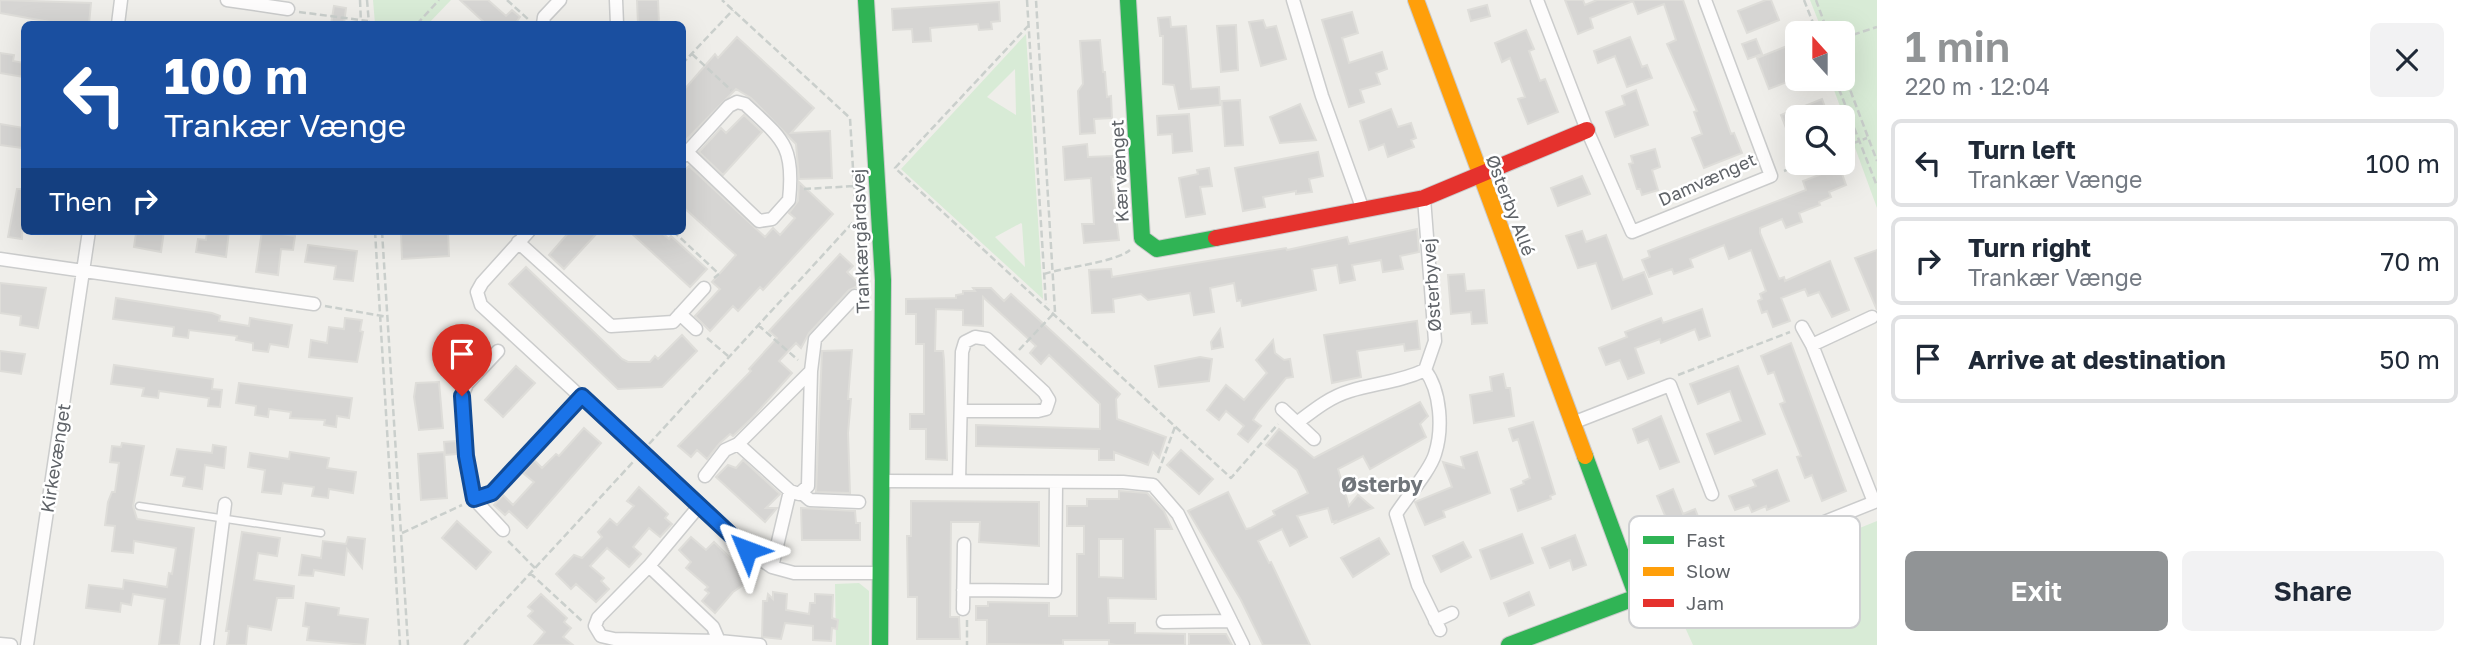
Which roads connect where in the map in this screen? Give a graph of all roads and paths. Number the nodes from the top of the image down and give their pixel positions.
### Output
1 (121, 0) edge
2 (227, 0) edge
3 (360, 0) edge
4 (367, 0) edge
5 (439, 0) edge
6 (507, 0) edge
7 (559, 0) edge
8 (616, 0) edge
9 (866, 0) edge
10 (1027, 0) edge
11 (1036, 0) edge
12 (1128, 0) edge
13 (1293, 0) edge
14 (1416, 0) edge
15 (1537, 0) edge
16 (1705, 0) edge
17 (1804, 0) edge
18 (1816, 0) edge
19 (288, 9) joint
20 (733, 10) dead end
21 (118, 21) edge
22 (354, 21) edge
23 (361, 21) edge
24 (368, 21) edge
25 (420, 21) edge
26 (533, 21) edge
27 (540, 21) edge
28 (617, 21) edge
29 (1812, 21) edge
30 (1824, 21) edge
31 (1029, 25) junction
32 (1877, 27) edge
33 (1855, 34) edge
34 (691, 54) junction
35 (686, 60) edge
36 (1840, 91) edge
37 (1850, 91) edge
38 (737, 102) junction
39 (1587, 130) junction
40 (1867, 138) junction
41 (1860, 141) junction
42 (1855, 143) edge
43 (686, 154) edge
44 (686, 156) edge
45 (1877, 161) edge
46 (1785, 170) edge
47 (1480, 176) junction
48 (1771, 176) junction
49 (855, 186) dead end
50 (1877, 186) edge
51 (790, 190) junction
52 (1424, 198) junction
53 (1363, 210) junction
54 (88, 235) edge
55 (374, 235) edge
56 (382, 235) edge
57 (525, 235) edge
58 (677, 235) edge
59 (1142, 238) junction
60 (518, 242) junction
61 (0, 259) edge
62 (83, 271) junction
63 (1053, 271) junction
64 (1044, 274) junction
65 (704, 288) joint
66 (855, 296) dead end
67 (314, 304) joint
68 (1046, 304) junction
69 (1055, 312) junction
70 (680, 314) junction
71 (380, 316) junction
72 (388, 317) junction
73 (1872, 317) dead end
74 (758, 325) dead end
75 (1802, 327) joint
76 (696, 328) joint
77 (1812, 345) junction
78 (498, 351) dead end
79 (729, 357) dead end
80 (1010, 360) junction
81 (1425, 370) junction
82 (811, 371) junction
83 (1670, 385) junction
84 (582, 396) junction
85 (963, 411) junction
86 (1285, 411) joint
87 (1298, 422) junction
88 (1575, 422) junction
89 (1176, 424) junction
90 (1314, 439) dead end
91 (738, 444) junction
92 (705, 476) dead end
93 (882, 481) junction
94 (959, 481) junction
95 (1056, 483) junction
96 (1153, 485) junction
97 (797, 492) junction
98 (1712, 494) dead end
99 (474, 499) junction
100 (1875, 501) edge
101 (859, 502) dead end
102 (225, 504) dead end
103 (700, 505) junction
104 (139, 506) dead end
105 (1838, 516) edge
106 (223, 520) junction
107 (503, 530) joint
108 (321, 533) dead end
109 (402, 533) junction
110 (964, 544) dead end
111 (649, 566) junction
112 (772, 567) junction
113 (535, 568) dead end
114 (530, 573) dead end
115 (880, 573) junction
116 (1629, 574) edge
117 (963, 590) junction
118 (1629, 600) edge
119 (963, 609) joint
120 (1452, 613) dead end
121 (1231, 621) junction
122 (1163, 622) dead end
123 (595, 626) junction
124 (719, 640) junction
125 (0, 644) edge
126 (10, 645) edge
127 (27, 645) edge
128 (207, 645) edge
129 (400, 645) edge
130 (408, 645) edge
131 (760, 645) edge
132 (880, 645) edge
133 (967, 645) edge
134 (1243, 645) edge
135 (1509, 645) edge

1 - 21 street
2 - 19 street
3 - 23 path
4 - 24 path
5 - 25 path
6 - 26 path
7 - 27 street
8 - 28 street
9 - 93 street, Trankærgårdsvej
10 - 31 path
11 - 63 path
12 - 59 street, Kærvænget
13 - 53 street
14 - 47 street, Østerby Allé
15 - 39 street, Damvænget
16 - 48 street, Damvænget
17 - 29 path
18 - 30 path
19 - 22 path
20 - 34 path
31 - 64 path
31 - 68 path
32 - 33 path
34 - 35 path
34 - 38 path
36 - 41 path
37 - 40 path
38 - 43 street
38 - 51 street
39 - 47 street
39 - 48 street, Damvænget
40 - 41 path
40 - 45 path
41 - 42 path
41 - 50 path
44 - 51 street
46 - 48 path
47 - 52 street, Kærvænget
47 - 88 street, Østerby Allé
49 - 51 path
52 - 53 street, Kærvænget
52 - 81 street, Østerbyvej
53 - 59 street, Kærvænget
54 - 62 street, Kirkevænget
55 - 71 path
56 - 72 path
57 - 60 street
58 - 65 path
59 - 63 path
60 - 70 street
60 - 84 street
61 - 62 street
62 - 67 street
62 - 127 street, Kirkevænget
63 - 64 path
63 - 69 path
64 - 68 path
65 - 70 street
66 - 82 street
67 - 71 path
68 - 69 path
69 - 80 path
69 - 89 path
70 - 76 street
71 - 72 path
71 - 129 path
72 - 109 path
73 - 77 street
74 - 82 path
75 - 77 street
75 - 83 path
76 - 79 path
77 - 100 street
78 - 99 street
80 - 85 street
80 - 85 street
81 - 87 street
81 - 120 street
82 - 91 street
82 - 97 street
83 - 88 street
83 - 98 street
84 - 99 street
84 - 103 street
85 - 94 street
86 - 87 street
86 - 89 path
87 - 90 street
88 - 116 street, Østerby Allé
89 - 96 path
91 - 92 street
91 - 97 street
93 - 94 street
93 - 115 street, Trankærgårdsvej
94 - 95 street
95 - 96 street
95 - 117 street
96 - 121 street
97 - 101 street
97 - 112 street
99 - 107 street
99 - 109 path
100 - 105 street
102 - 106 street
103 - 111 street
103 - 112 street
104 - 106 lane
106 - 108 lane
106 - 128 street
107 - 113 path
109 - 130 path
110 - 117 street
111 - 123 street
111 - 124 street
112 - 115 street
114 - 123 path
115 - 132 street, Trankærgårdsvej
117 - 119 street
118 - 135 street
119 - 133 path
121 - 122 street
121 - 134 street
123 - 124 street
124 - 131 street
125 - 126 street

